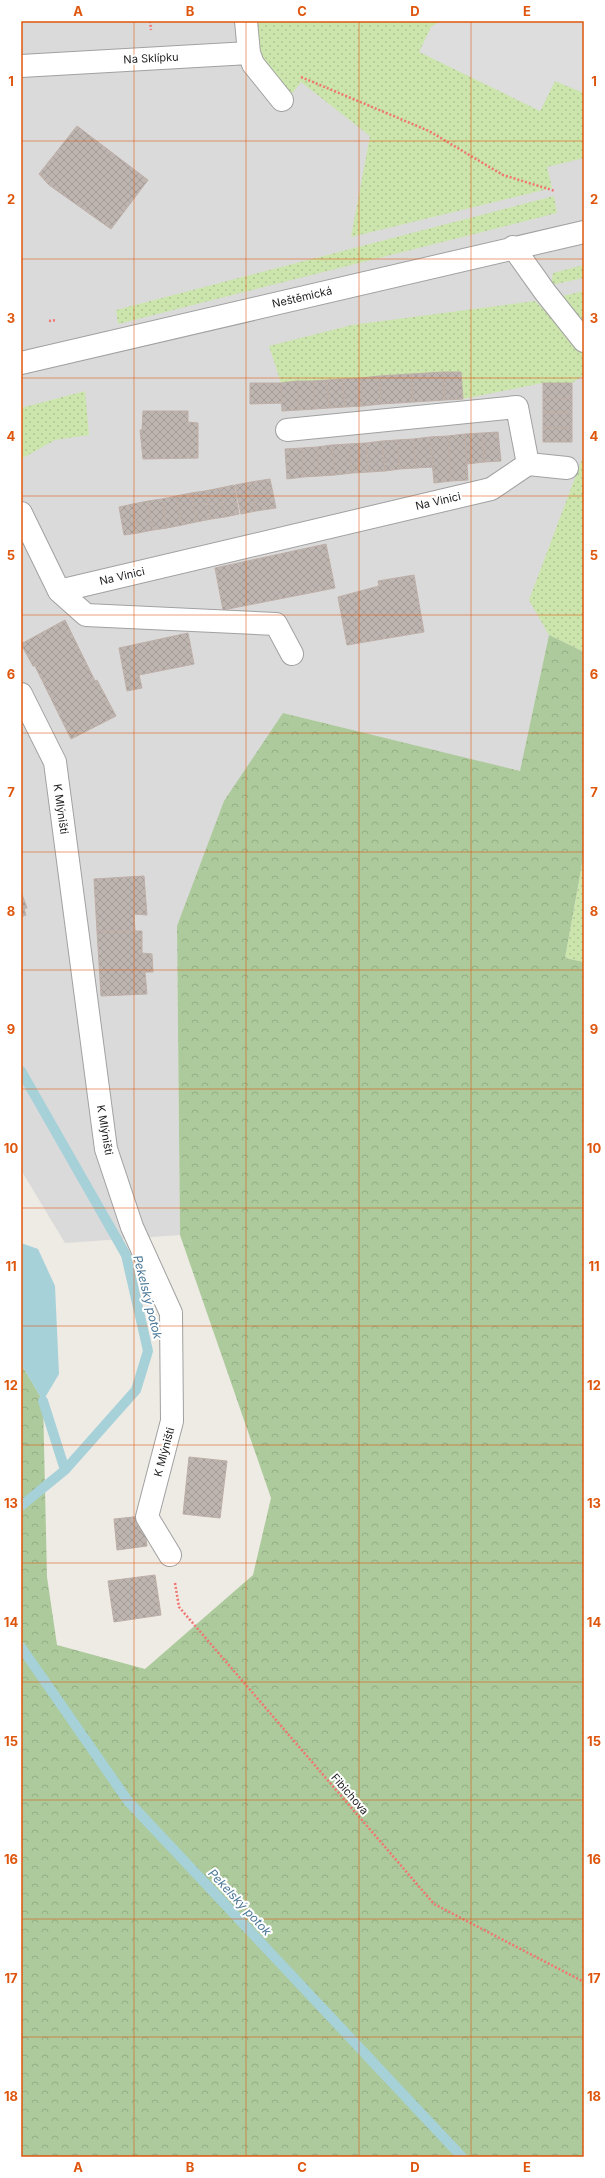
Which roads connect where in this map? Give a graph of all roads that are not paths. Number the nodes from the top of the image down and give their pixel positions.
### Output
1 (246, 21) edge
2 (249, 53) junction
3 (21, 66) edge
4 (282, 100) dead end
5 (584, 232) edge
6 (513, 247) junction
7 (584, 341) edge
8 (22, 360) edge
9 (287, 430) dead end
10 (528, 464) junction
11 (567, 468) dead end
12 (21, 513) edge
13 (59, 591) junction
14 (292, 654) dead end
15 (21, 694) edge
16 (170, 1555) road end

1 - 2 street
2 - 3 street, Na Sklípku
2 - 4 street
5 - 6 street, Neštěmická
6 - 7 street
6 - 8 street, Neštěmická
9 - 10 street
10 - 11 street
10 - 13 street, Na Vinici
12 - 13 street
13 - 14 street
15 - 16 street, K Mlýništi

